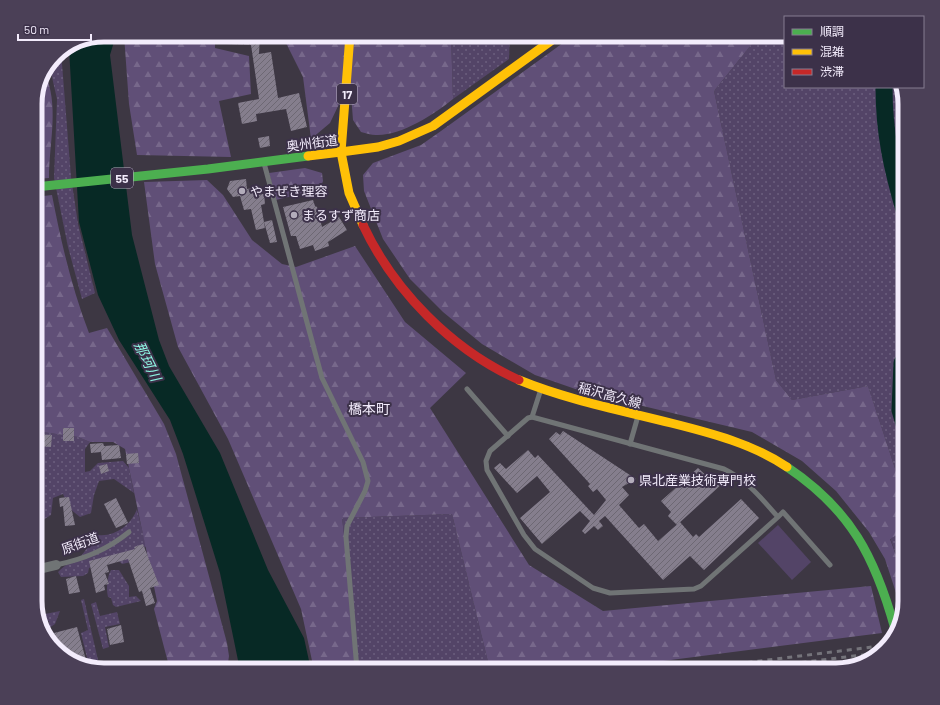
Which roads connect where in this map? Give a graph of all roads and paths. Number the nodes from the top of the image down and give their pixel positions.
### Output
1 (350, 42) edge
2 (549, 42) edge
3 (341, 152) junction
4 (263, 162) junction
5 (42, 186) edge
6 (542, 388) junction
7 (467, 389) dead end
8 (638, 416) junction
9 (532, 417) junction
10 (508, 436) junction
11 (630, 444) junction
12 (778, 516) junction
13 (129, 532) dead end
14 (830, 564) dead end
15 (56, 565) joint
16 (42, 568) edge
17 (893, 624) edge
18 (356, 663) edge

1 - 3 main road, 17
2 - 3 main road, 奥州街道
3 - 4 main road, 奥州街道 / 55
3 - 6 main road, 稲沢高久線
4 - 5 main road, 奥州街道 / 55
4 - 18 lane
6 - 8 main road, 稲沢高久線
6 - 9 lane
7 - 10 lane
8 - 11 lane
8 - 17 main road, 稲沢高久線
9 - 10 lane
9 - 11 lane
10 - 12 lane
11 - 12 lane
12 - 14 lane
13 - 15 lane, 原街道
15 - 16 street, 原街道

